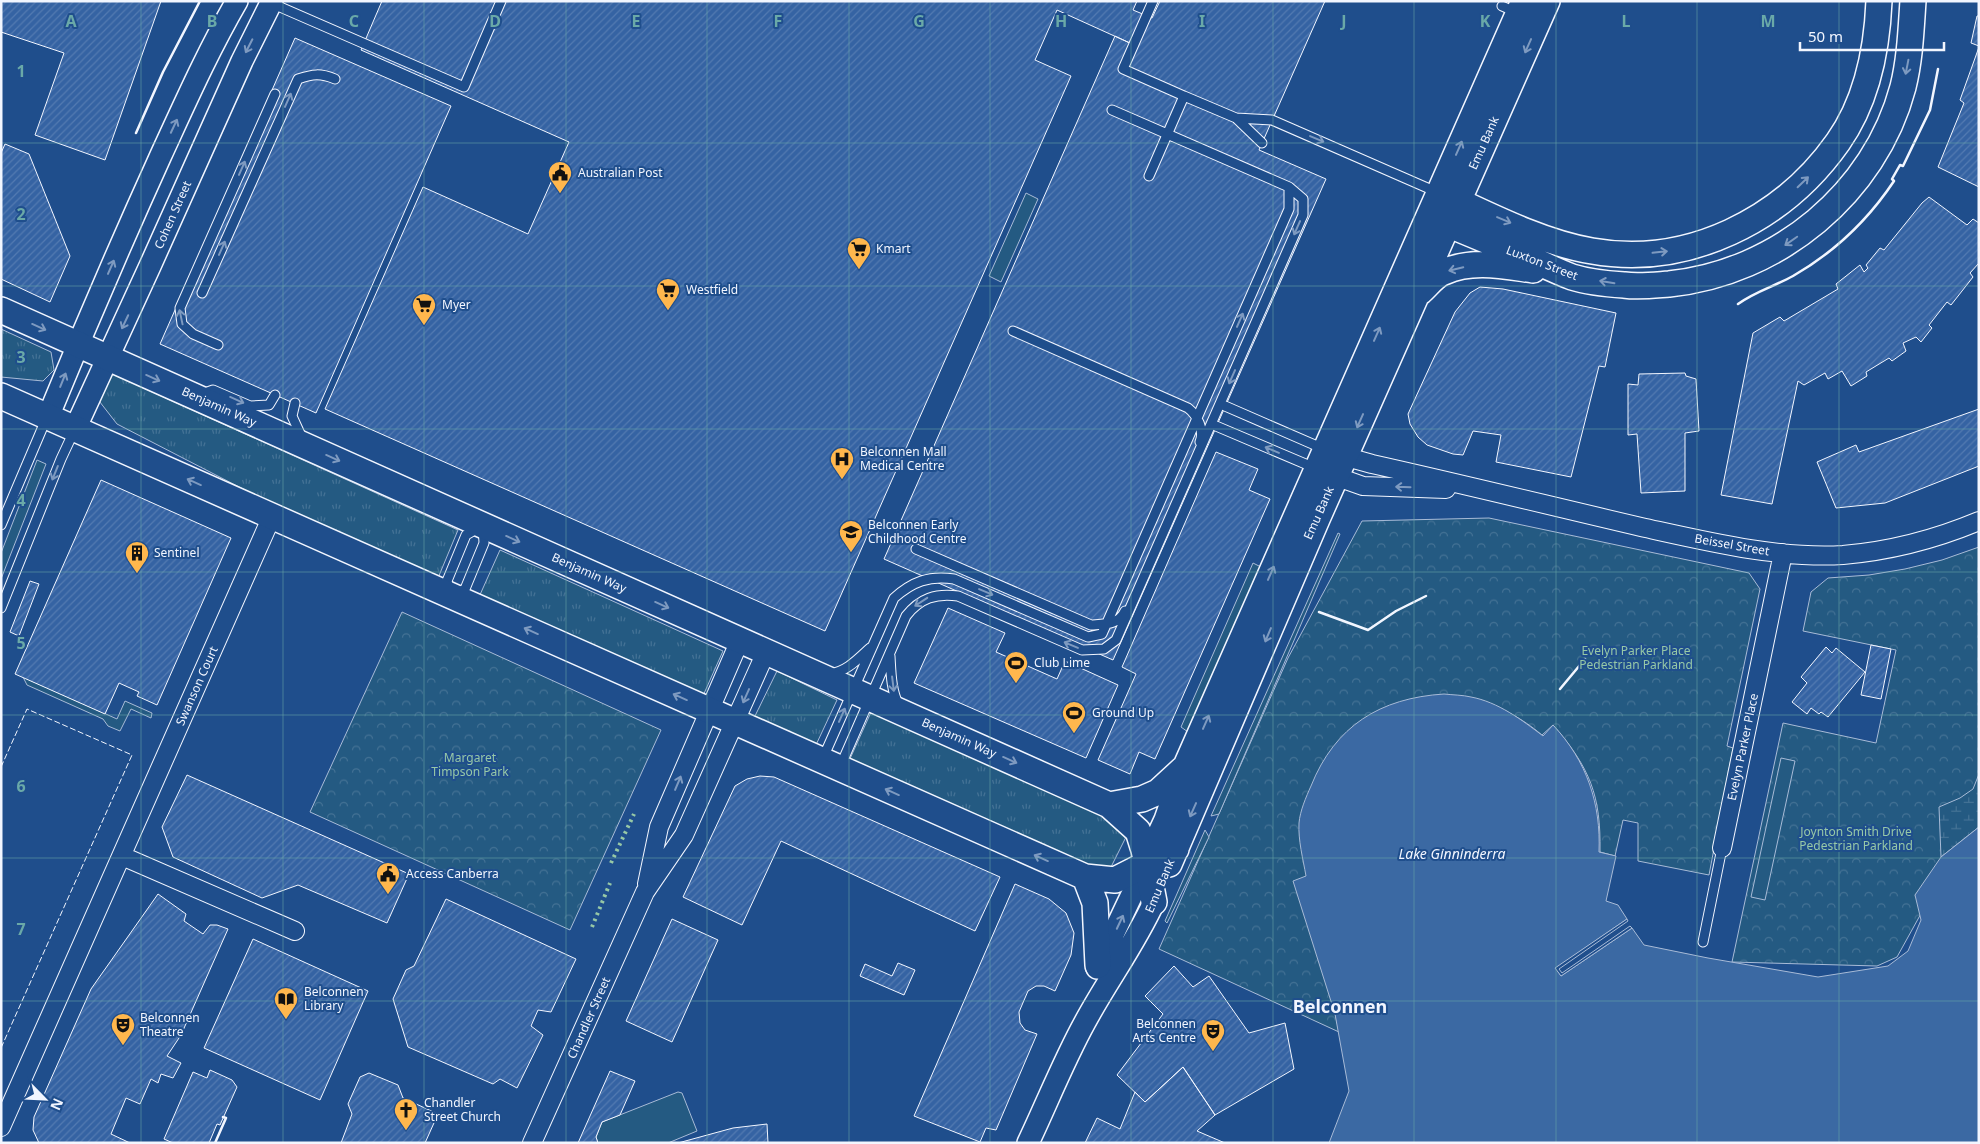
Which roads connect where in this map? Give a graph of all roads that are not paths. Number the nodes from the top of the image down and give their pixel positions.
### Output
1 (237, 1) edge
2 (501, 1) edge
3 (1153, 1) edge
4 (1878, 1) edge
5 (1913, 1) edge
6 (270, 2) edge
7 (1527, 12) edge
8 (335, 79) dead end
9 (275, 94) dead end
10 (1184, 96) junction
11 (1112, 110) dead end
12 (1236, 118) junction
13 (1262, 143) dead end
14 (1149, 176) dead end
15 (1289, 187) junction
16 (1449, 197) junction
17 (1439, 220) junction
18 (1573, 277) junction
19 (202, 293) dead end
20 (1417, 295) junction
21 (1, 310) edge
22 (1013, 331) dead end
23 (78, 344) junction
24 (218, 344) dead end
25 (108, 358) junction
26 (275, 395) dead end
27 (1, 396) edge
28 (194, 396) junction
29 (1164, 398) junction
30 (295, 403) dead end
31 (1225, 406) dead end
32 (1199, 413) junction
33 (48, 417) junction
34 (1215, 423) junction
35 (75, 429) junction
36 (306, 446) junction
37 (1331, 463) junction
38 (272, 516) junction
39 (1979, 521) edge
40 (1, 525) edge
41 (483, 525) junction
42 (916, 548) dead end
43 (1784, 553) junction
44 (451, 596) junction
45 (1, 608) edge
46 (740, 640) junction
47 (873, 645) junction
48 (766, 652) junction
49 (890, 653) junction
50 (818, 675) junction
51 (862, 694) junction
52 (710, 710) junction
53 (903, 713) junction
54 (735, 722) junction
55 (831, 764) junction
56 (1186, 766) junction
57 (1109, 805) junction
58 (1722, 848) joint
59 (1176, 849) junction
60 (122, 856) junction
61 (1146, 865) junction
62 (1086, 877) junction
63 (645, 892) junction
64 (1154, 902) junction
65 (296, 931) dead end
66 (1703, 942) dead end
67 (1098, 965) junction
68 (1085, 1022) junction
69 (1, 1127) edge
70 (532, 1143) edge
71 (1028, 1143) edge

23 -> 1 street
2 - 6 lane
3 - 10 lane
16 -> 4 main road, Luxton Street
5 -> 18 main road, Luxton Street
6 -> 25 street, Cohen Street
7 - 16 main road, Emu Bank
19 -> 8 lane
24 -> 9 lane
10 - 12 lane
10 - 14 lane
11 - 15 lane
12 - 13 lane
12 -> 16 lane
32 -> 15 lane
15 -> 34 lane
16 - 17 main road, Emu Bank
17 - 18 main road, Luxton Street
17 - 20 main road, Emu Bank
37 -> 17 main road, Emu Bank
18 -> 20 main road
20 -> 37 main road, Emu Bank
21 -> 23 main road, Benjamin Way
22 - 29 lane
23 - 25 main road, Benjamin Way
33 -> 23 street
25 -> 28 main road, Benjamin Way
25 - 35 street, Cohen Street
28 -> 26 lane
27 - 33 main road
28 - 36 main road, Benjamin Way
29 - 32 lane
29 - 42 lane
30 - 36 lane
31 - 37 lane
32 - 34 lane
47 -> 32 lane
33 - 35 main road
33 - 40 lane
37 -> 34 lane
34 -> 49 lane
38 -> 35 main road
35 -> 45 lane
36 -> 41 main road, Benjamin Way
37 - 43 street, Beissel Street
56 -> 37 main road, Emu Bank
37 -> 59 main road, Emu Bank
38 - 44 main road
38 - 60 street, Swanson Court
39 - 43 street, Beissel Street
41 - 44 lane
41 - 44 lane
41 -> 46 main road, Benjamin Way
43 - 58 street, Evelyn Parker Place
52 -> 44 main road
46 - 48 main road, Benjamin Way
46 - 52 street, Chandler Street
47 - 50 lane
47 - 51 lane
48 - 50 main road, Benjamin Way
48 -> 54 street, Chandler Street
49 - 51 lane
49 -> 53 lane
50 - 51 main road, Benjamin Way
51 - 53 main road, Benjamin Way
51 - 55 lane
55 -> 51 lane
52 - 54 main road
63 -> 52 street, Chandler Street
53 -> 57 main road, Benjamin Way
54 - 55 main road
54 - 63 street, Chandler Street
62 -> 55 main road
56 - 57 main road
56 - 61 main road, Emu Bank
57 - 61 main road, Benjamin Way
58 - 66 lane, Evelyn Parker Place
59 - 61 main road
59 - 64 main road, Emu Bank
60 - 65 street
60 - 69 street, Swanson Court
61 - 62 main road
61 - 64 main road, Benjamin Way
67 -> 61 street, Emu Bank
62 - 67 main road
63 - 70 street, Chandler Street
64 - 68 street, Emu Bank
67 - 68 street, Emu Bank
68 - 71 street, Emu Bank

